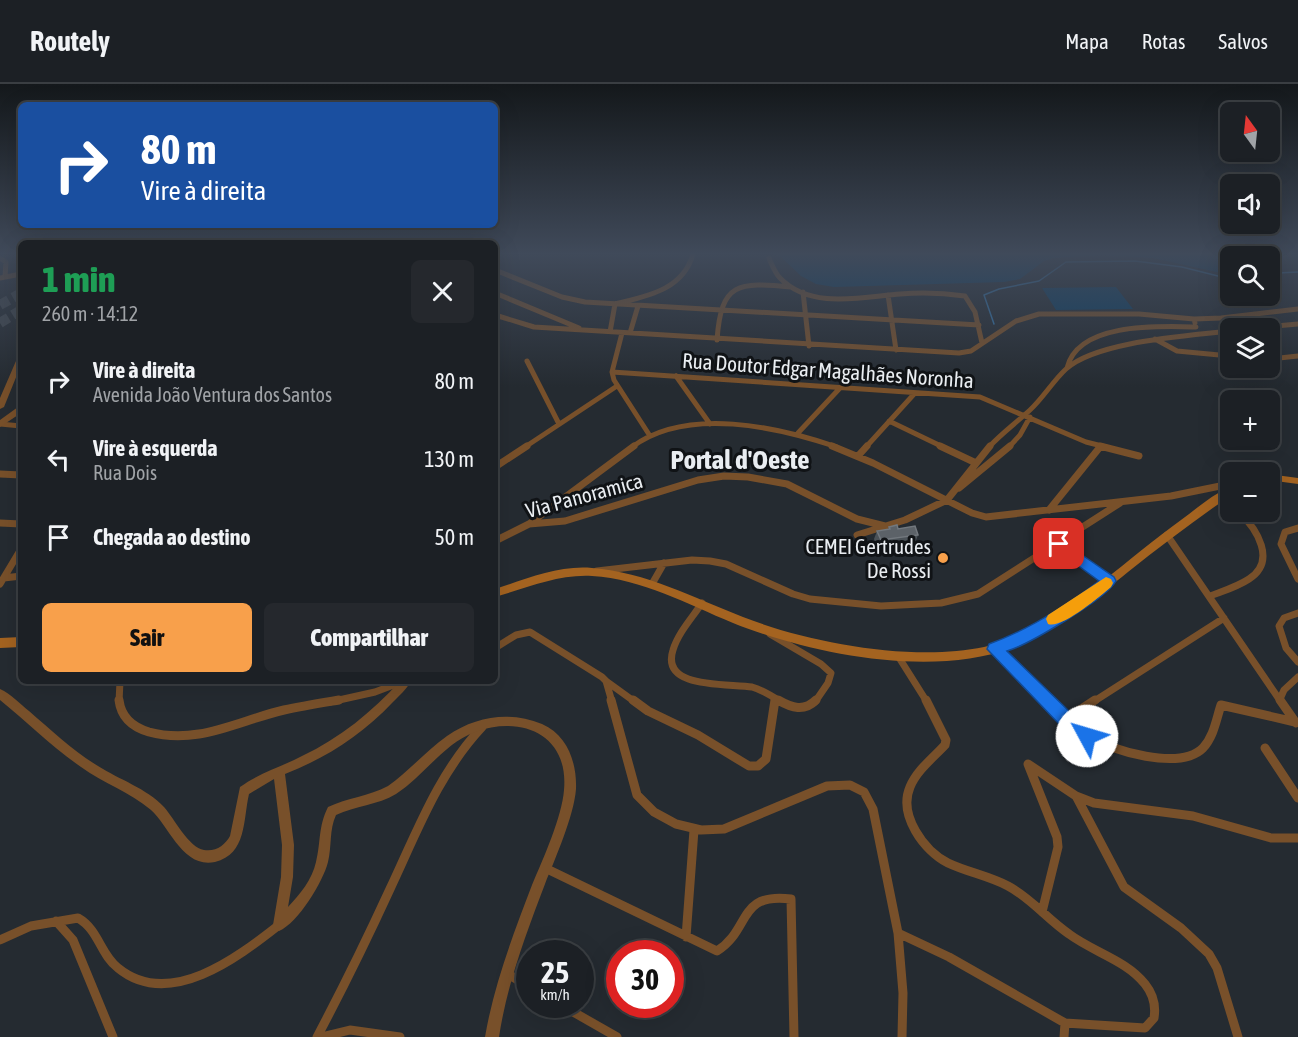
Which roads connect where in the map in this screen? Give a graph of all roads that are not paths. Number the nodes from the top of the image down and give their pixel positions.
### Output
1 (508, 298) edge
2 (569, 298) edge
3 (634, 298) edge
4 (727, 298) edge
5 (803, 298) edge
6 (834, 298) edge
7 (855, 298) edge
8 (888, 298) edge
9 (967, 298) edge
10 (615, 304) junction
11 (638, 306) junction
12 (1298, 309) edge
13 (720, 311) junction
14 (806, 314) junction
15 (498, 316) edge
16 (891, 320) junction
17 (1194, 320) junction
18 (1298, 324) edge
19 (979, 325) junction
20 (1280, 326) edge
21 (1196, 327) junction
22 (584, 330) junction
23 (610, 332) junction
24 (1220, 332) edge
25 (621, 333) junction
26 (630, 333) junction
27 (1199, 334) junction
28 (1155, 339) junction
29 (717, 340) junction
30 (982, 343) junction
31 (809, 345) junction
32 (896, 350) junction
33 (1220, 355) edge
34 (1298, 356) edge
35 (1280, 358) edge
36 (527, 361) dead end
37 (18, 363) edge
38 (1067, 369) junction
39 (612, 372) junction
40 (676, 376) junction
41 (616, 386) junction
42 (840, 387) junction
43 (915, 393) junction
44 (0, 407) edge
45 (18, 409) edge
46 (1030, 410) junction
47 (18, 411) edge
48 (1021, 415) junction
49 (1030, 420) junction
50 (889, 421) junction
51 (0, 424) edge
52 (559, 424) junction
53 (710, 424) junction
54 (18, 426) edge
55 (798, 433) junction
56 (650, 436) junction
57 (1100, 447) junction
58 (858, 456) junction
59 (1139, 456) dead end
60 (976, 463) junction
61 (498, 465) edge
62 (0, 474) edge
63 (18, 475) edge
64 (1280, 479) edge
65 (1298, 481) edge
66 (1220, 486) edge
67 (956, 489) junction
68 (947, 500) junction
69 (1220, 501) edge
70 (1122, 502) junction
71 (1048, 510) junction
72 (1247, 522) edge
73 (0, 523) edge
74 (18, 524) edge
75 (529, 524) junction
76 (888, 527) junction
77 (1298, 528) edge
78 (857, 535) dead end
79 (1167, 535) junction
80 (498, 540) edge
81 (1059, 544) junction
82 (18, 554) edge
83 (664, 563) junction
84 (592, 572) junction
85 (18, 577) edge
86 (1298, 579) edge
87 (2, 581) edge
88 (1109, 581) junction
89 (652, 584) junction
90 (498, 592) edge
91 (1210, 596) junction
92 (702, 603) junction
93 (1298, 613) edge
94 (1224, 618) junction
95 (759, 628) junction
96 (18, 642) edge
97 (0, 643) edge
98 (498, 646) edge
99 (994, 649) junction
100 (898, 656) junction
101 (1298, 662) edge
102 (1298, 677) edge
103 (606, 681) junction
104 (119, 684) edge
105 (398, 684) edge
106 (403, 684) edge
107 (0, 694) edge
108 (775, 699) junction
109 (1280, 699) junction
110 (1066, 719) junction
111 (486, 723) junction
112 (1297, 724) edge
113 (1265, 748) dead end
114 (279, 773) junction
115 (1076, 796) junction
116 (1298, 798) edge
117 (694, 830) junction
118 (1298, 838) edge
119 (545, 868) junction
120 (1042, 912) junction
121 (56, 921) junction
122 (279, 925) junction
123 (898, 933) junction
124 (686, 938) junction
125 (0, 940) edge
126 (506, 973) junction
127 (516, 979) edge
128 (584, 1018) edge
129 (1065, 1023) junction
130 (113, 1037) edge
131 (319, 1037) edge
132 (400, 1037) edge
133 (492, 1037) edge
134 (617, 1037) edge
135 (794, 1037) edge
136 (902, 1037) edge
137 (1064, 1037) edge
138 (1238, 1037) edge

1 - 22 street
2 - 10 street
3 - 10 street
4 - 13 street
5 - 14 street
6 - 7 street
8 - 16 street
9 - 19 street
10 - 11 street
10 - 23 street
11 - 13 street
11 - 26 street
12 - 17 street
13 - 14 street
13 - 29 street
14 - 16 street
14 - 31 street
15 - 22 street
16 - 19 street
16 - 32 street
17 - 21 street
17 - 30 street
18 - 20 street
19 - 30 street
21 - 27 street
21 - 38 street
22 - 23 street
23 - 25 street
24 - 27 street
25 - 26 street
25 - 39 street
26 - 29 street
27 - 28 street
28 - 33 street
28 - 38 street
29 - 31 street
30 - 32 street
31 - 32 street
34 - 35 street
36 - 52 street
37 - 44 street
38 - 46 street
39 - 40 street, Rua Doutor Edgar Magalhães Noronha
39 - 41 street
40 - 42 street, Rua Doutor Edgar Magalhães Noronha
40 - 53 street
41 - 52 street
41 - 56 street
42 - 43 street, Rua Doutor Edgar Magalhães Noronha
42 - 55 street
43 - 48 street, Rua Doutor Edgar Magalhães Noronha
43 - 50 street
44 - 45 street
46 - 48 street
46 - 49 street
47 - 51 street
48 - 49 street, Rua Doutor Edgar Magalhães Noronha
48 - 60 street
49 - 57 street, Rua Doutor Edgar Magalhães Noronha
49 - 67 street
50 - 58 street
50 - 60 street
51 - 54 street
52 - 61 street
53 - 55 street
53 - 56 street
55 - 58 street
56 - 75 street
57 - 59 street, Rua Doutor Edgar Magalhães Noronha
57 - 71 street
58 - 68 street
60 - 67 street
62 - 63 street
64 - 65 main road
66 - 70 street
67 - 68 street
68 - 71 street
68 - 76 street
69 - 79 main road
70 - 71 street
70 - 81 street
72 - 91 street
73 - 74 street
75 - 76 street, Via Panoramica
75 - 80 street, Via Panoramica
76 - 78 street
77 - 86 street
79 - 88 main road
79 - 91 street
81 - 83 street
81 - 88 street
82 - 87 street
83 - 84 street
83 - 89 street
84 - 89 main road
84 - 90 main road
85 - 87 street
88 - 99 main road
89 - 92 main road
91 - 94 street
92 - 95 main road
92 - 108 street
93 - 101 street
94 - 109 street
94 - 110 street
95 - 100 main road
95 - 108 street
96 - 97 main road
98 - 103 street
99 - 100 main road
99 - 110 street
100 - 120 street
102 - 109 street
103 - 108 street
103 - 117 street
104 - 105 street
106 - 114 street
107 - 114 street
109 - 112 street
110 - 112 street
111 - 119 street
111 - 122 street
111 - 131 street
113 - 116 street
114 - 122 street
115 - 118 street
115 - 120 street
115 - 138 street
117 - 123 street
117 - 124 street
119 - 124 street
119 - 126 street
120 - 129 street
121 - 122 street
121 - 125 street
121 - 130 street
123 - 129 street
123 - 136 street
124 - 135 street
126 - 127 street
126 - 133 street
128 - 134 street
129 - 137 street
131 - 132 street

